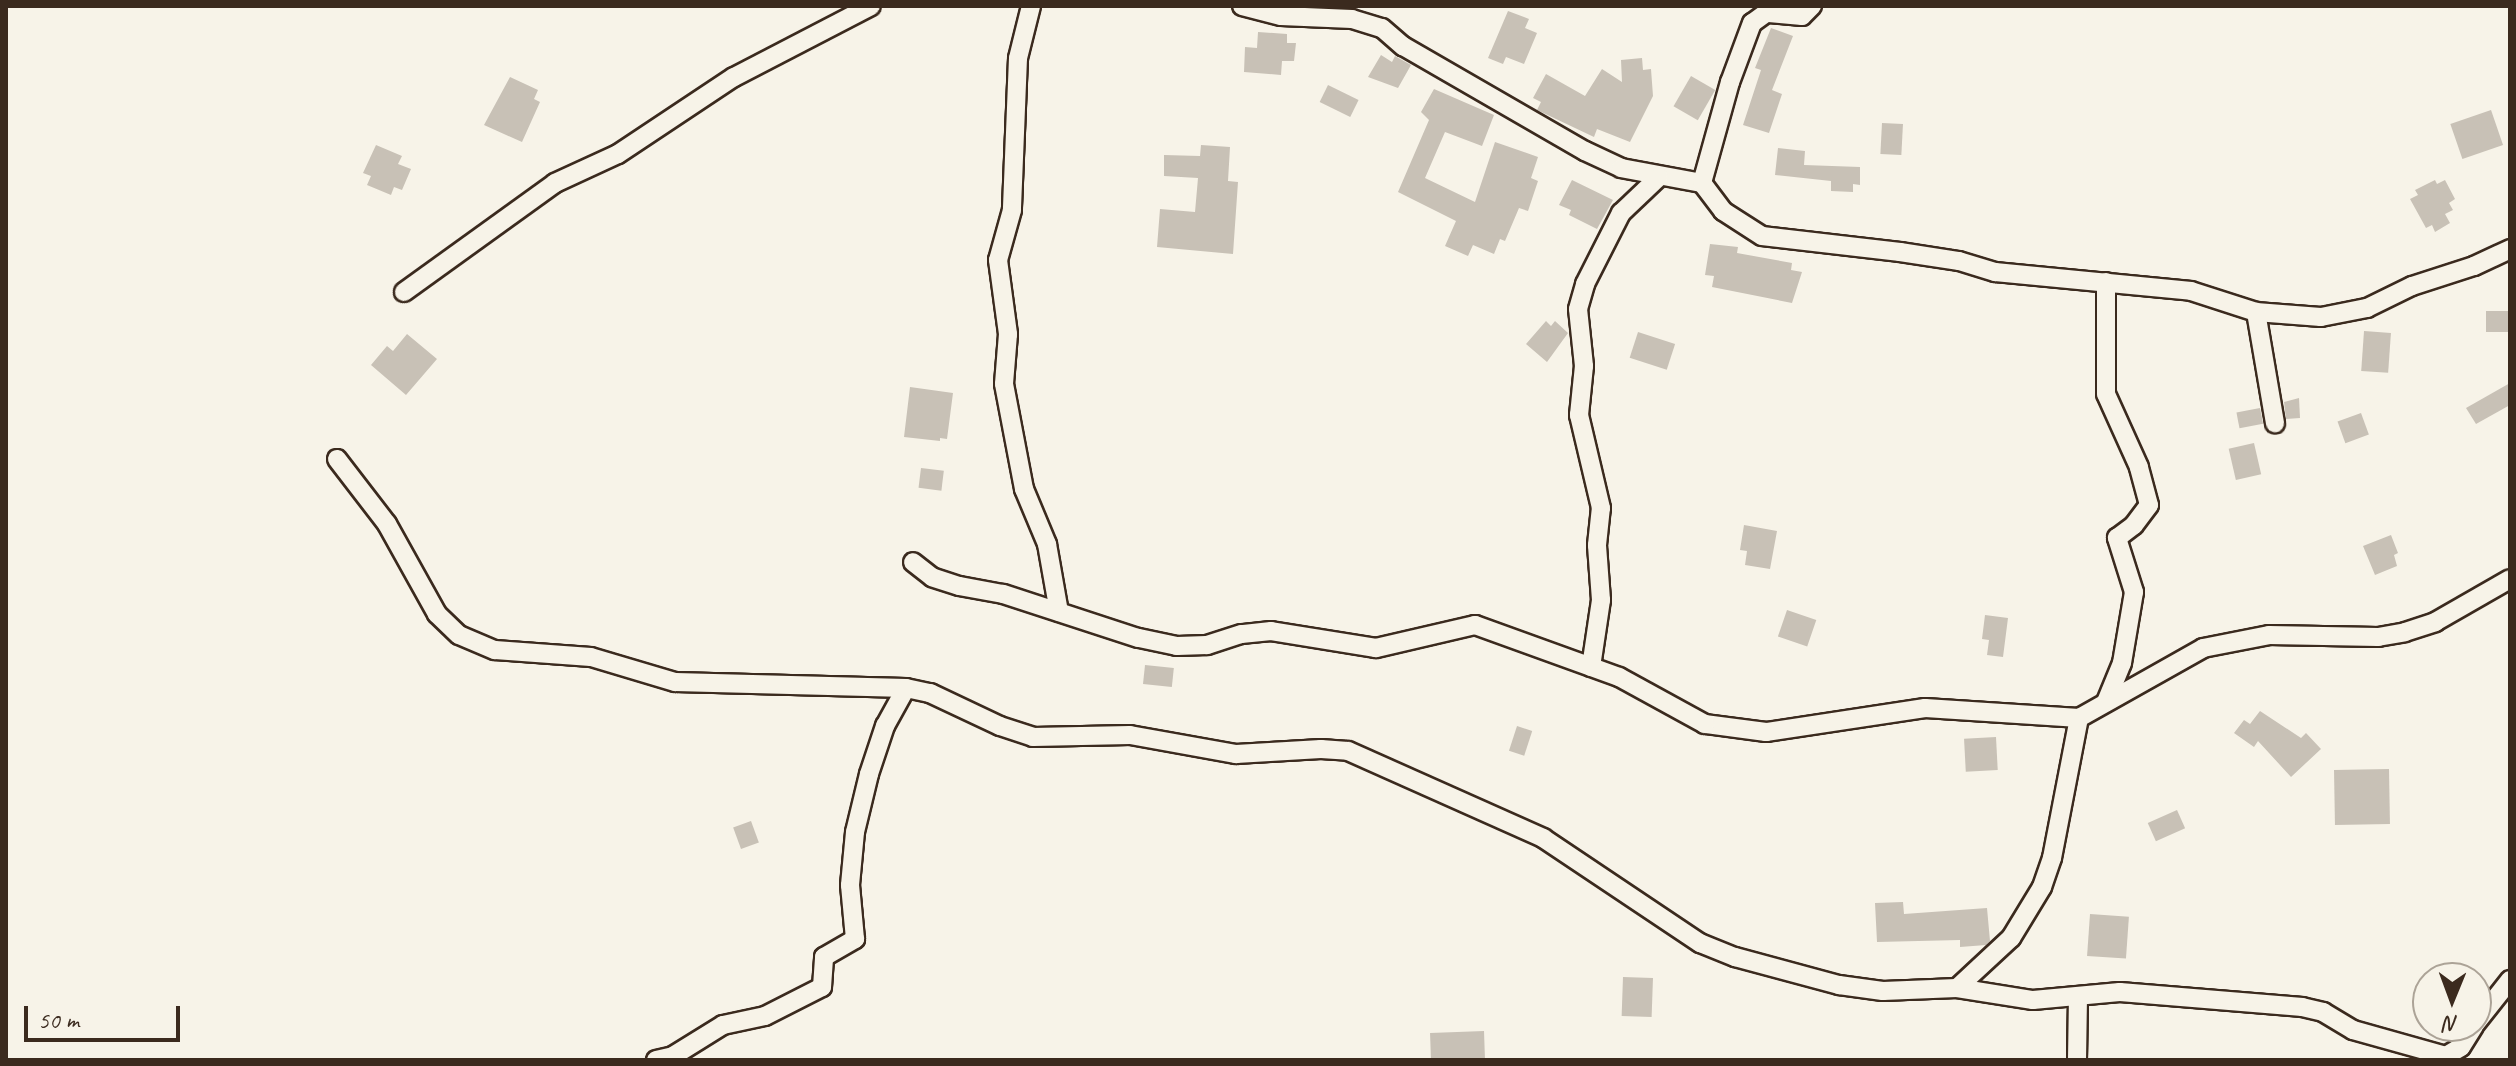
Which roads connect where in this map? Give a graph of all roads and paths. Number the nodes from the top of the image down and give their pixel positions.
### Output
1 (871, 6) edge
2 (1031, 6) edge
3 (1242, 6) edge
4 (1812, 6) edge
5 (1659, 177) junction
6 (1702, 183) junction
7 (2510, 249) edge
8 (2106, 282) junction
9 (404, 292) dead end
10 (2256, 312) junction
11 (2275, 423) dead end
12 (337, 459) dead end
13 (913, 562) dead end
14 (2510, 579) edge
15 (1059, 612) junction
16 (1591, 667) junction
17 (906, 688) junction
18 (2106, 702) junction
19 (2079, 718) junction
20 (2510, 980) edge
21 (1957, 988) junction
22 (2078, 997) junction
23 (2492, 1003) edge
24 (2464, 1042) edge
25 (656, 1060) edge
26 (2077, 1060) edge

1 - 9 street
2 - 15 street
3 - 5 street
4 - 6 street
5 - 6 street
5 - 16 street
6 - 8 street
7 - 10 street
8 - 10 street
8 - 18 street
10 - 11 street
12 - 17 street
13 - 15 street
14 - 18 street
15 - 16 street
16 - 19 street
17 - 21 street
17 - 25 street
18 - 19 street
19 - 21 street
20 - 23 street
21 - 22 street
22 - 24 street
22 - 26 street

